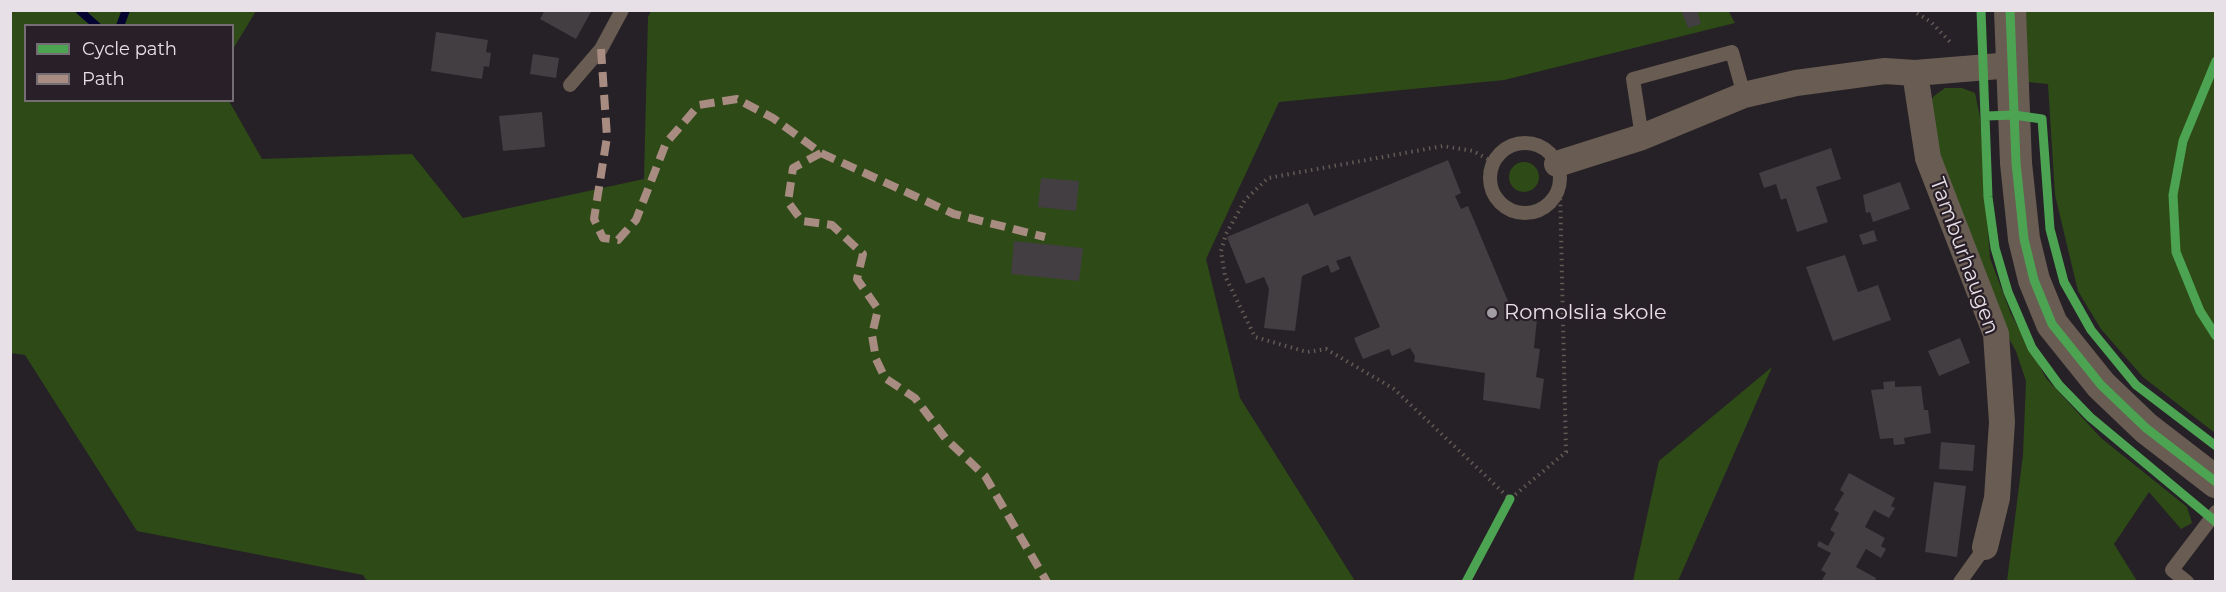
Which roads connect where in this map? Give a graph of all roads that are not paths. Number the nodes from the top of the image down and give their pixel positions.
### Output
1 (622, 10) edge
2 (2010, 10) edge
3 (2013, 65) junction
4 (1915, 73) junction
5 (570, 85) dead end
6 (1744, 94) junction
7 (1642, 137) junction
8 (1558, 174) junction
9 (2216, 482) edge
10 (2216, 512) edge
11 (1985, 547) joint
12 (1960, 582) edge
13 (2187, 582) edge

1 - 5 lane
2 - 3 street
3 - 4 street
3 - 9 street
4 - 6 street
4 - 11 street, Tamburhaugen
6 - 7 street
6 - 7 lane
7 - 8 street
8 - 8 lane
10 - 13 lane
11 - 12 lane, Tamburhaugen

